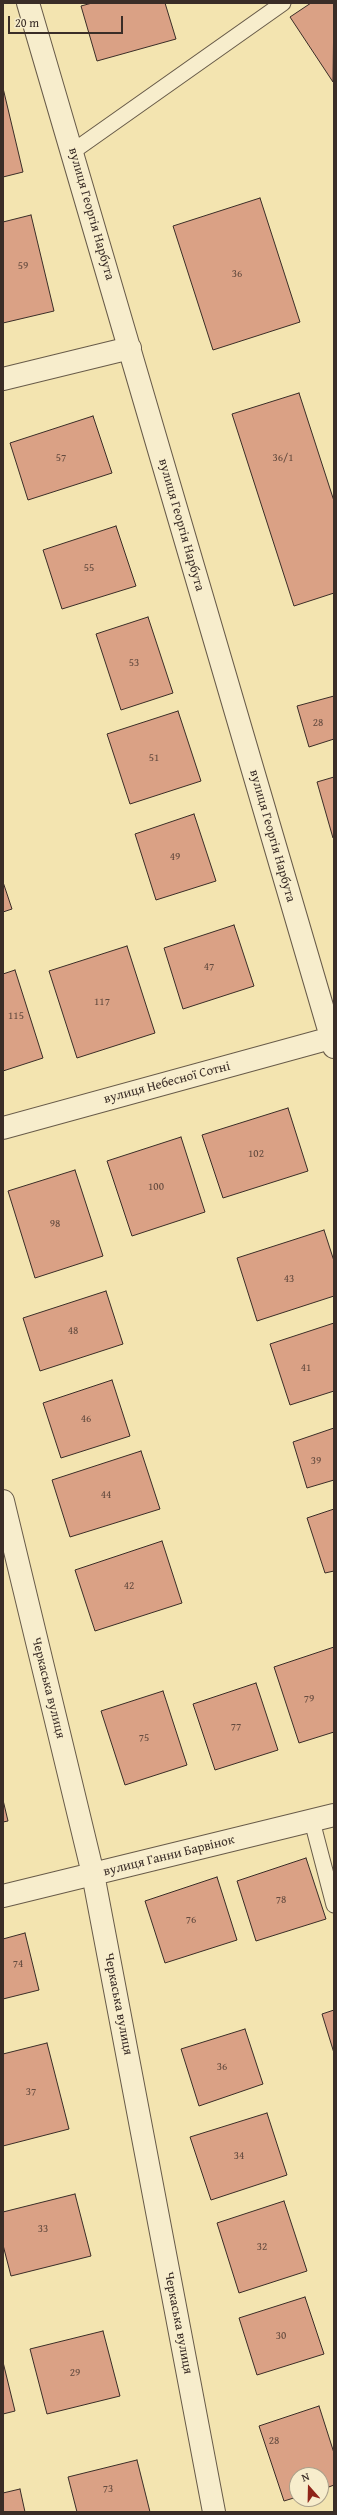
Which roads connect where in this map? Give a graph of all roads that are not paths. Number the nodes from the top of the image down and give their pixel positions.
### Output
1 (28, 3) edge
2 (283, 3) edge
3 (72, 152) junction
4 (130, 348) junction
5 (3, 379) edge
6 (332, 1042) edge
7 (3, 1128) edge
8 (3, 1501) edge
9 (334, 1815) edge
10 (312, 1821) junction
11 (93, 1874) junction
12 (3, 1896) edge
13 (334, 1906) edge
14 (214, 2512) edge

1 - 3 street, вулиця Георгія Нарбута
2 - 3 lane
3 - 4 street, вулиця Георгія Нарбута
4 - 5 street
4 - 6 street, вулиця Георгія Нарбута
6 - 7 street, вулиця Небесної Сотні
8 - 11 street, Черкаська вулиця
9 - 10 street, вулиця Ганни Барвінок
10 - 11 street, вулиця Ганни Барвінок
10 - 13 lane
11 - 12 street, вулиця Ганни Барвінок
11 - 14 street, Черкаська вулиця

